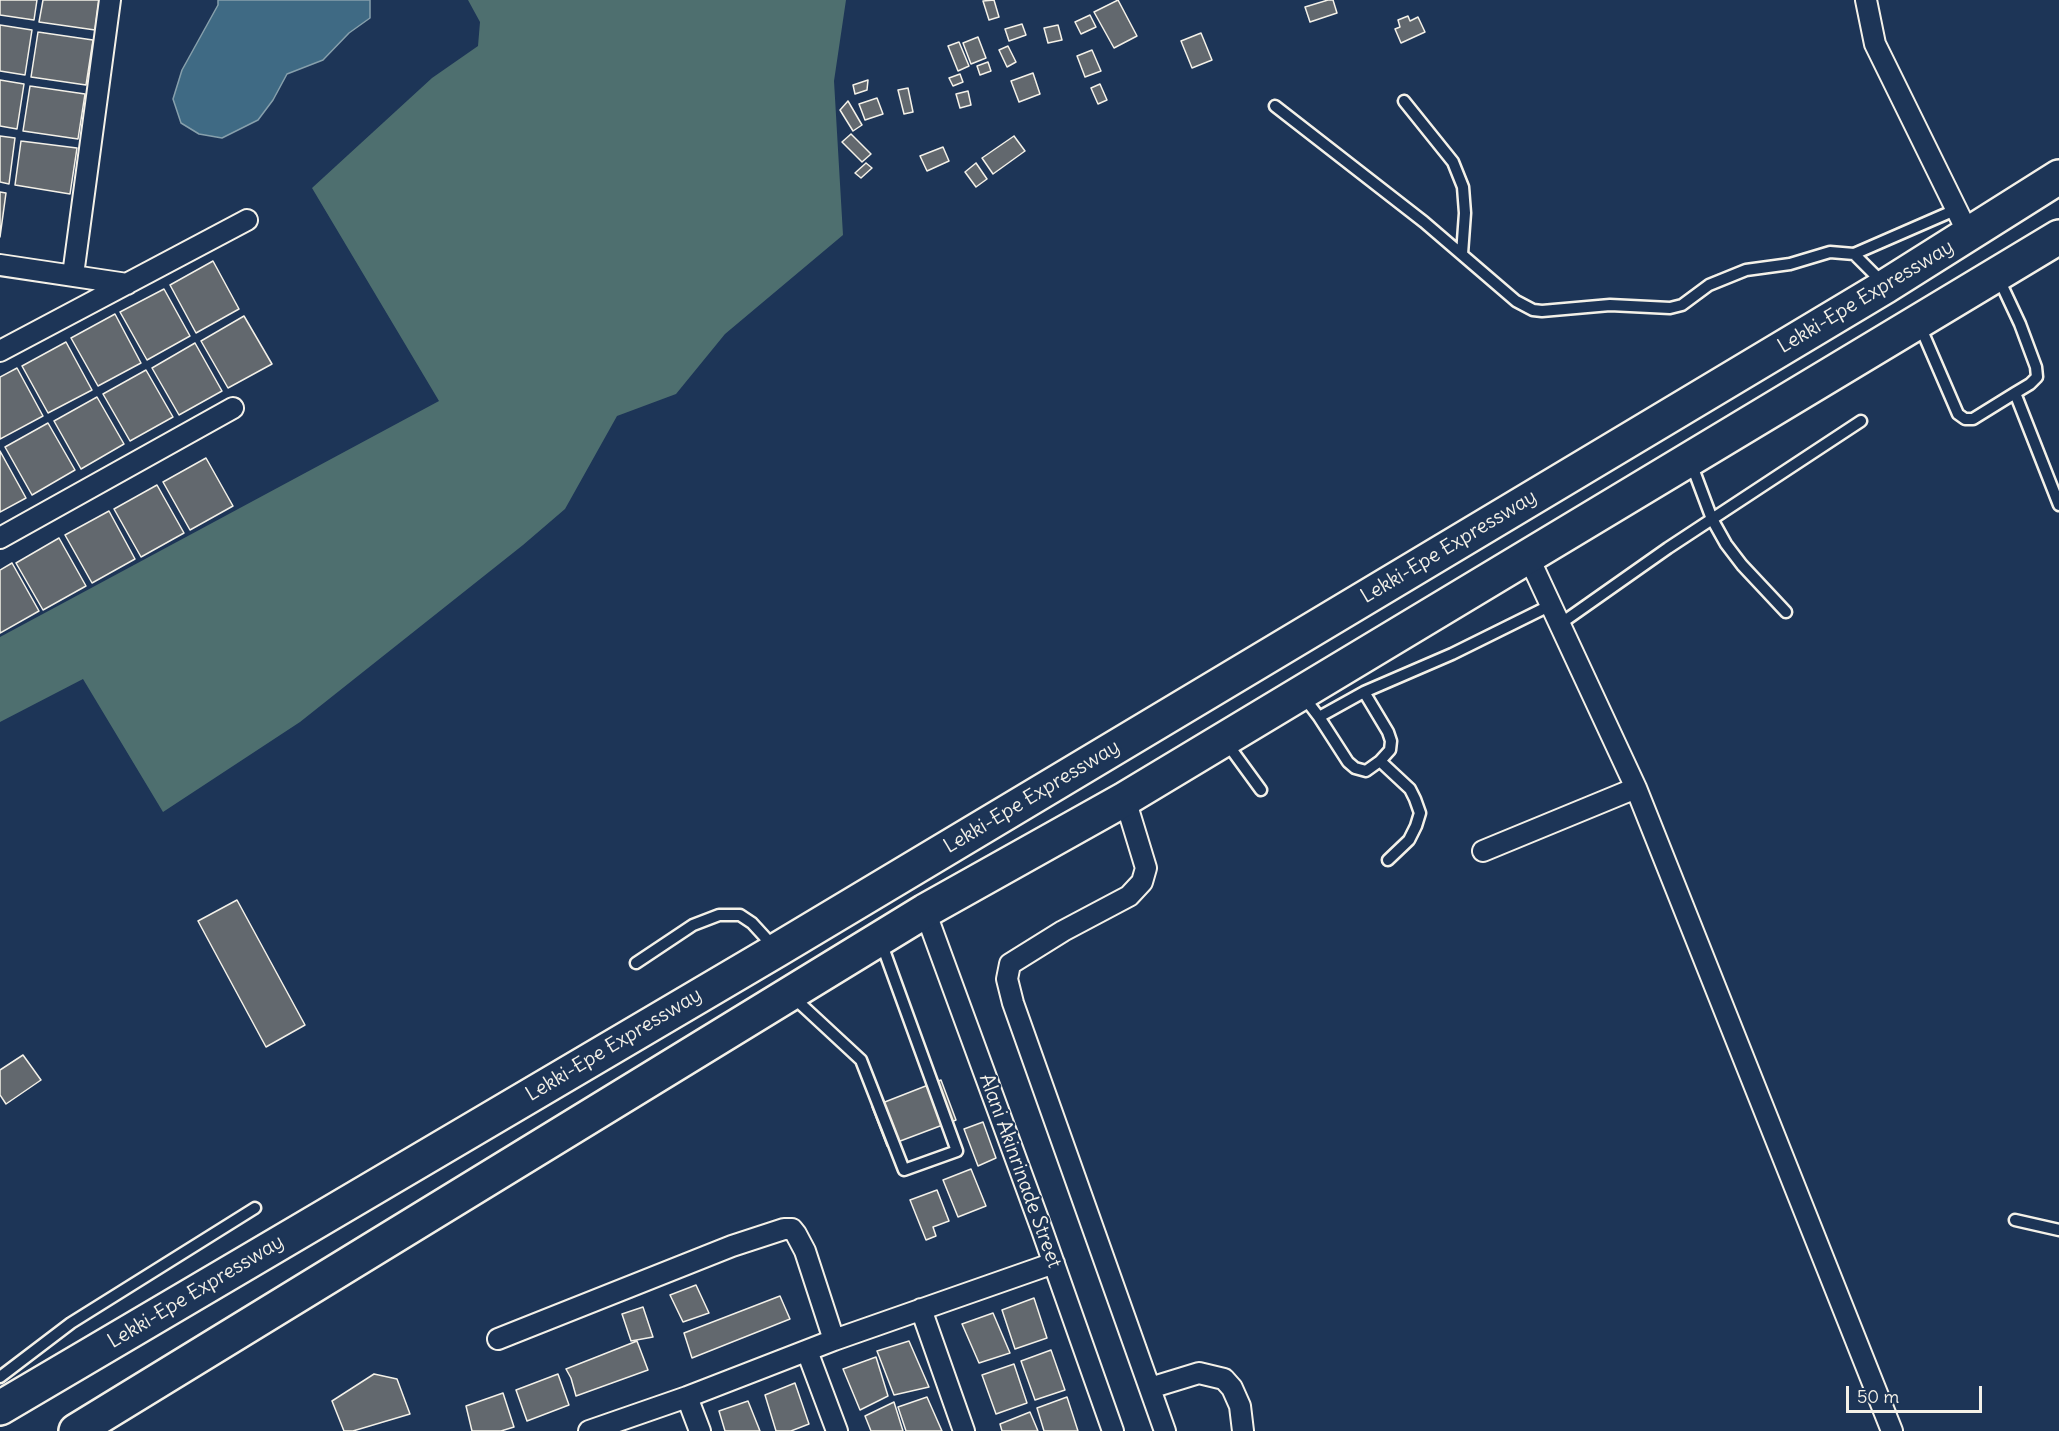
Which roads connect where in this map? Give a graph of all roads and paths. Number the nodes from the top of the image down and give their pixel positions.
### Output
1 (110, 0) edge
2 (1866, 0) edge
3 (1404, 100) dead end
4 (1275, 106) dead end
5 (2059, 177) edge
6 (247, 219) dead end
7 (1962, 223) junction
8 (2059, 237) edge
9 (1462, 254) junction
10 (1854, 254) junction
11 (0, 265) edge
12 (1997, 274) junction
13 (73, 275) junction
14 (126, 284) junction
15 (1886, 286) junction
16 (1918, 321) junction
17 (0, 351) edge
18 (2015, 393) junction
19 (233, 408) dead end
20 (1861, 420) dead end
21 (1690, 459) junction
22 (2059, 505) edge
23 (1712, 519) junction
24 (0, 538) edge
25 (1528, 556) junction
26 (1551, 605) junction
27 (1786, 612) dead end
28 (1560, 624) junction
29 (1364, 692) junction
30 (1310, 705) junction
31 (1224, 740) junction
32 (1380, 761) junction
33 (1636, 788) junction
34 (1261, 790) dead end
35 (1125, 799) junction
36 (1483, 851) dead end
37 (1388, 860) dead end
38 (925, 911) junction
39 (880, 939) junction
40 (777, 950) junction
41 (636, 963) dead end
42 (790, 994) junction
43 (255, 1208) dead end
44 (2015, 1220) dead end
45 (2059, 1230) edge
46 (1054, 1263) junction
47 (921, 1309) junction
48 (498, 1339) dead end
49 (834, 1340) junction
50 (807, 1351) junction
51 (0, 1377) edge
52 (1150, 1388) junction
53 (687, 1397) junction
54 (0, 1408) edge
55 (76, 1431) edge
56 (588, 1431) edge
57 (700, 1431) edge
58 (837, 1431) edge
59 (964, 1431) edge
60 (1113, 1431) edge
61 (1165, 1431) edge
62 (1243, 1431) edge
63 (1892, 1431) edge

1 - 13 street
2 - 7 street
3 - 9 lane
4 - 9 lane
5 - 7 highway, Lekki-Epe Expressway
6 - 14 street
7 - 10 lane
7 - 15 highway, Lekki-Epe Expressway
8 - 12 highway
9 - 10 lane
10 - 15 lane
11 - 13 street
12 - 16 highway
12 - 18 lane
13 - 14 street
14 - 17 street
15 - 40 highway, Lekki-Epe Expressway
16 - 18 lane
16 - 21 highway
18 - 22 lane
19 - 24 street
20 - 23 lane
21 - 23 lane
21 - 25 highway
23 - 27 lane
23 - 28 lane
25 - 26 street
25 - 30 highway
26 - 28 street
26 - 29 lane
28 - 33 street
29 - 30 lane
29 - 32 lane
30 - 31 highway
30 - 32 lane
31 - 34 lane
31 - 35 highway
32 - 37 lane
33 - 36 street
33 - 63 street
35 - 38 highway
35 - 52 street
38 - 39 highway
38 - 46 street, Alani Akinrinade Street
39 - 42 highway
39 - 42 lane
40 - 41 lane
40 - 54 highway, Lekki-Epe Expressway
42 - 55 highway
43 - 51 lane
44 - 45 lane
46 - 47 street
46 - 60 street, Alani Akinrinade Street
47 - 49 street
47 - 59 street
48 - 49 street
49 - 50 street
50 - 53 street
50 - 58 street
52 - 61 street
52 - 62 street
53 - 56 street
53 - 57 street

